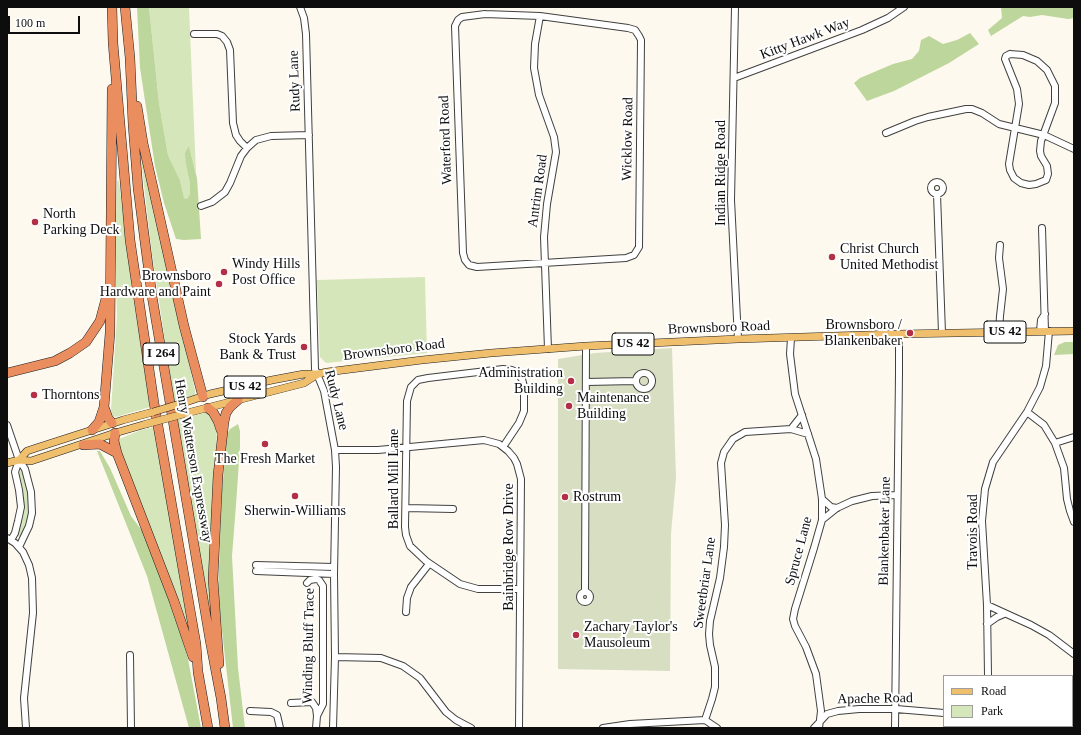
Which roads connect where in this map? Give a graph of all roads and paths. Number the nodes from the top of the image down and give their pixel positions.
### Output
1 (112, 7) edge
2 (125, 7) edge
3 (300, 7) edge
4 (735, 7) edge
5 (904, 7) edge
6 (540, 16) junction
7 (194, 34) dead end
8 (113, 43) junction
9 (130, 58) junction
10 (734, 78) junction
11 (1016, 128) junction
12 (886, 133) dead end
13 (309, 135) junction
14 (1044, 135) junction
15 (247, 148) junction
16 (1074, 149) edge
17 (938, 194) dead end
18 (201, 206) dead end
19 (1042, 228) dead end
20 (1000, 245) dead end
21 (545, 263) junction
22 (111, 278) junction
23 (1045, 331) junction
24 (1074, 331) edge
25 (942, 332) junction
26 (999, 332) junction
27 (897, 334) junction
28 (790, 338) junction
29 (738, 339) junction
30 (586, 346) junction
31 (548, 348) junction
32 (7, 373) edge
33 (318, 374) junction
34 (635, 381) dead end
35 (586, 382) junction
36 (203, 397) junction
37 (238, 400) junction
38 (104, 407) junction
39 (208, 408) junction
40 (1026, 412) junction
41 (802, 415) junction
42 (112, 423) junction
43 (7, 425) edge
44 (791, 429) junction
45 (92, 430) junction
46 (115, 433) junction
47 (222, 433) junction
48 (808, 434) junction
49 (1074, 437) edge
50 (1055, 443) junction
51 (83, 445) junction
52 (406, 447) junction
53 (503, 447) junction
54 (335, 450) junction
55 (117, 453) junction
56 (19, 460) junction
57 (7, 463) edge
58 (898, 495) junction
59 (822, 499) junction
60 (406, 508) junction
61 (837, 508) junction
62 (453, 509) dead end
63 (822, 520) junction
64 (1074, 522) edge
65 (13, 542) edge
66 (429, 564) junction
67 (256, 568) dead end
68 (334, 570) junction
69 (307, 583) dead end
70 (520, 589) junction
71 (585, 592) dead end
72 (987, 605) junction
73 (406, 612) dead end
74 (1004, 614) junction
75 (987, 624) junction
76 (1074, 654) edge
77 (130, 655) dead end
78 (335, 657) junction
79 (198, 672) junction
80 (988, 675) edge
81 (221, 698) junction
82 (291, 703) dead end
83 (896, 709) junction
84 (250, 712) dead end
85 (943, 713) edge
86 (317, 716) junction
87 (705, 720) junction
88 (820, 721) junction
89 (460, 726) edge
90 (26, 728) edge
91 (131, 728) edge
92 (208, 728) edge
93 (225, 728) edge
94 (280, 728) edge
95 (316, 728) edge
96 (333, 728) edge
97 (471, 728) edge
98 (519, 728) edge
99 (603, 728) edge
100 (716, 728) edge
101 (814, 728) edge
102 (819, 728) edge
103 (895, 728) edge

1 - 8 highway, Henry Watterson Expressway / I 264
2 - 9 highway, Henry Watterson Expressway / I 264
3 - 13 street, Rudy Lane
4 - 10 street, Indian Ridge Road
5 - 10 street, Kitty Hawk Way
6 - 21 street, Antrim Road
6 - 21 street, Waterford Road
6 - 21 street, Wicklow Road
7 - 15 street
8 - 22 highway
8 - 79 highway, Henry Watterson Expressway / I 264
9 - 36 highway
9 - 81 highway, Henry Watterson Expressway / I 264
10 - 29 street, Indian Ridge Road
11 - 12 street
11 - 14 street
11 - 14 street
11 - 14 street
13 - 15 street
13 - 33 street, Rudy Lane
14 - 16 street
15 - 18 street
17 - 25 street
19 - 23 street, Travois Road
20 - 26 street
21 - 31 street, Antrim Road
22 - 32 highway
22 - 38 highway
23 - 24 main road, Brownsboro Road / US 42
23 - 26 main road, Brownsboro Road / US 42
23 - 40 street, Travois Road
25 - 26 main road, Brownsboro Road / US 42
25 - 27 main road, Brownsboro Road / US 42
27 - 28 main road, Brownsboro Road / US 42
27 - 58 street, Blankenbaker Lane
28 - 29 main road, Brownsboro Road / US 42
28 - 41 street, Spruce Lane
29 - 30 main road, Brownsboro Road / US 42
30 - 31 main road, Brownsboro Road / US 42
30 - 35 street
31 - 33 main road, Brownsboro Road / US 42
33 - 36 main road, Brownsboro Road / US 42
33 - 37 main road, Brownsboro Road / US 42
33 - 54 street, Rudy Lane
34 - 35 street
35 - 71 street
36 - 39 main road
36 - 42 main road, Brownsboro Road / US 42, bridge
37 - 39 main road, Brownsboro Road / US 42
37 - 47 highway
38 - 42 highway
38 - 45 highway
39 - 46 main road, Brownsboro Road / US 42, bridge
39 - 47 highway
40 - 50 street
40 - 72 street, Travois Road
41 - 44 street
41 - 48 street, Spruce Lane
42 - 45 main road, Brownsboro Road / US 42
42 - 46 main road
43 - 56 street
44 - 48 street, Sweetbriar Lane
44 - 87 street, Sweetbriar Lane
45 - 56 main road, Brownsboro Road / US 42
46 - 51 main road, Brownsboro Road / US 42
46 - 55 highway
47 - 81 highway
48 - 59 street, Spruce Lane
49 - 50 street
50 - 64 street
51 - 55 highway
51 - 56 main road, Brownsboro Road / US 42
52 - 53 street, Bainbridge Row Drive
52 - 53 street, Ballard Mill Lane
52 - 54 street, Bainbridge Row Drive
52 - 60 street, Ballard Mill Lane
53 - 70 street, Bainbridge Row Drive
54 - 68 street, Rudy Lane
55 - 79 highway
56 - 57 main road, US 42
56 - 65 street
56 - 65 street
58 - 61 street
58 - 83 street, Blankenbaker Lane
59 - 61 street
59 - 63 street, Spruce Lane
60 - 62 street
60 - 66 street, Ballard Mill Lane
61 - 63 street
63 - 88 street, Spruce Lane
65 - 90 street
66 - 70 street, Ballard Mill Lane
66 - 73 street
67 - 68 street
68 - 78 street, Rudy Lane
69 - 86 street, Winding Bluff Trace
70 - 98 street, Bainbridge Row Drive
72 - 74 street
72 - 75 street, Travois Road
74 - 75 street
74 - 76 street
75 - 80 street, Travois Road
77 - 91 street
78 - 89 street
78 - 96 street, Rudy Lane
79 - 92 highway, Henry Watterson Expressway / I 264
81 - 93 highway, Henry Watterson Expressway / I 264
82 - 86 street
83 - 85 street, Apache Road
83 - 88 street, Apache Road
83 - 103 street, Blankenbaker Lane
84 - 94 street
86 - 95 street, Winding Bluff Trace
87 - 99 street
87 - 100 street
88 - 101 street, Apache Road
88 - 102 street, Spruce Lane
89 - 97 street

